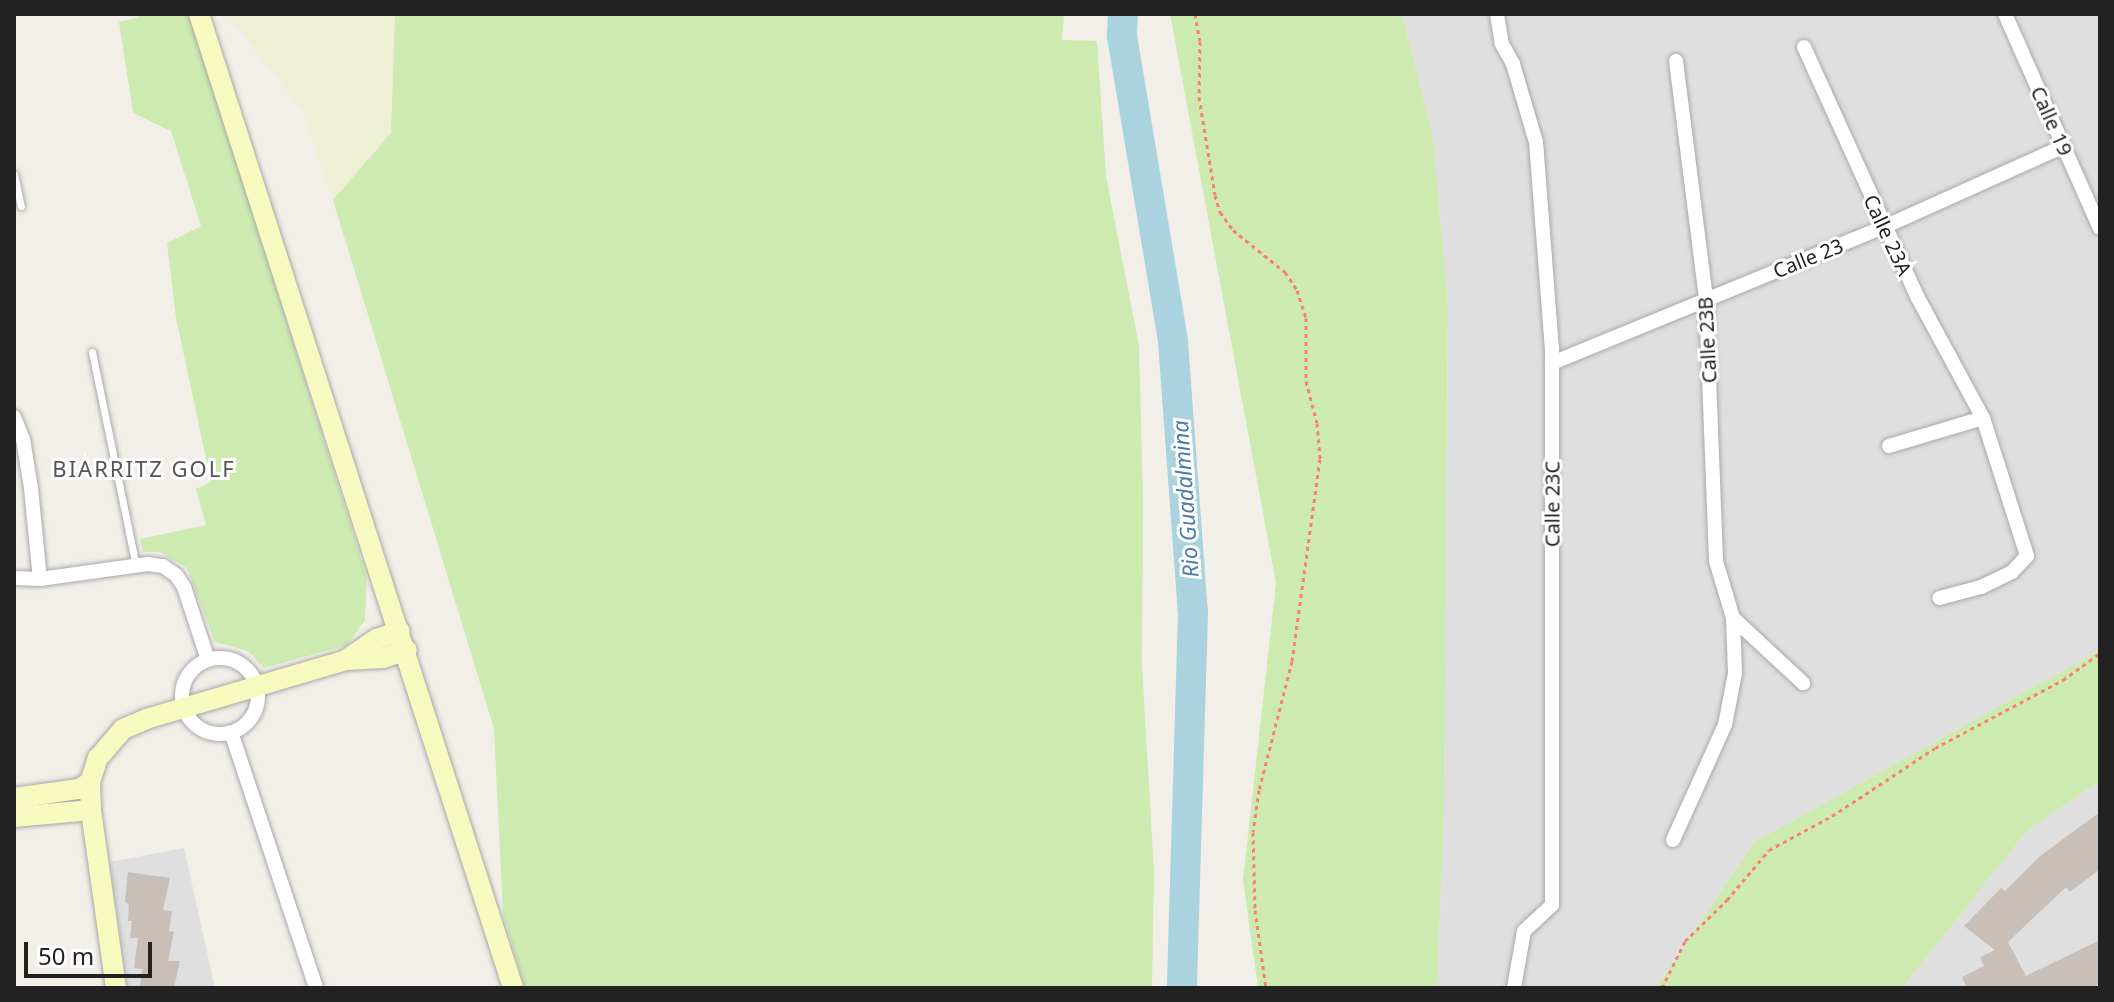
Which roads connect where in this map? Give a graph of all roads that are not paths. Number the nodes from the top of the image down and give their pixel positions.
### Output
1 (199, 14) edge
2 (1497, 14) edge
3 (2005, 14) edge
4 (1804, 47) dead end
5 (1676, 61) dead end
6 (2062, 147) junction
7 (14, 174) edge
8 (21, 206) dead end
9 (1884, 227) junction
10 (2100, 228) edge
11 (1706, 299) junction
12 (92, 352) dead end
13 (1552, 363) junction
14 (14, 417) edge
15 (1983, 418) junction
16 (1889, 446) dead end
17 (137, 566) junction
18 (14, 578) edge
19 (40, 579) junction
20 (1939, 598) dead end
21 (1733, 618) junction
22 (403, 640) junction
23 (208, 660) junction
24 (1803, 683) dead end
25 (257, 685) junction
26 (182, 707) junction
27 (231, 732) junction
28 (90, 782) junction
29 (14, 798) edge
30 (91, 810) junction
31 (14, 817) edge
32 (1673, 840) dead end
33 (116, 988) edge
34 (316, 988) edge
35 (513, 988) edge
36 (1514, 988) edge

1 - 22 main road
2 - 13 street, Calle 23C
3 - 6 street, Calle 19
4 - 9 street, Calle 23A
5 - 11 street, Calle 23B
6 - 9 street, Calle 23
6 - 10 street, Calle 19
7 - 8 lane
9 - 11 street, Calle 23
9 - 15 street, Calle 23A
11 - 13 street, Calle 23
11 - 21 street, Calle 23B
12 - 17 lane
13 - 36 street, Calle 23C
14 - 19 street
15 - 16 street
15 - 20 street, Calle 23A
17 - 19 street
17 - 23 street
18 - 19 street
21 - 24 street
21 - 32 street, Calle 23B
22 - 25 main road
22 - 35 main road
23 - 25 street
23 - 26 street
25 - 26 main road
25 - 27 street
26 - 27 street
26 - 28 main road
27 - 34 street
28 - 29 main road
28 - 30 main road
30 - 31 main road
30 - 33 main road

